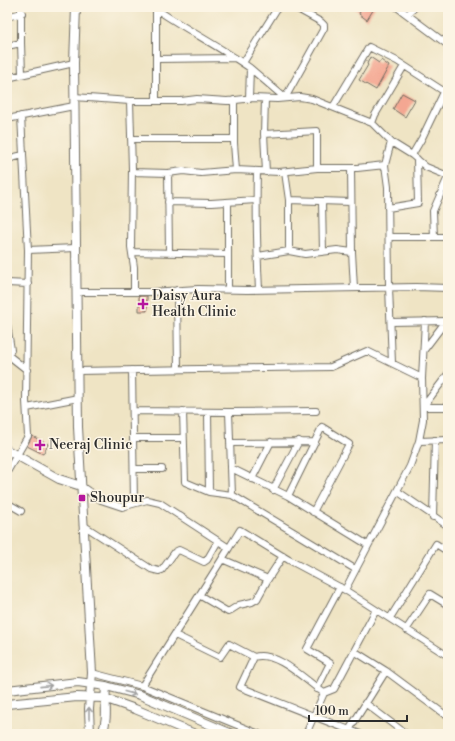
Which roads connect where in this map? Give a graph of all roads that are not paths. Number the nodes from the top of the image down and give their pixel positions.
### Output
1 (76, 7) edge
2 (278, 7) edge
3 (294, 7) edge
4 (397, 7) edge
5 (414, 7) edge
6 (155, 8) edge
7 (22, 10) edge
8 (408, 14) junction
9 (7, 17) edge
10 (21, 43) junction
11 (448, 45) edge
12 (7, 46) edge
13 (236, 58) junction
14 (157, 59) junction
15 (74, 62) junction
16 (243, 63) junction
17 (404, 66) junction
18 (250, 68) junction
19 (22, 74) junction
20 (7, 78) edge
21 (446, 93) edge
22 (74, 97) junction
23 (285, 98) junction
24 (249, 99) junction
25 (265, 99) junction
26 (156, 100) junction
27 (234, 100) junction
28 (130, 101) junction
29 (74, 106) junction
30 (333, 107) junction
31 (21, 116) junction
32 (7, 119) edge
33 (372, 123) junction
34 (264, 134) junction
35 (131, 139) junction
36 (234, 139) junction
37 (391, 142) junction
38 (23, 155) junction
39 (414, 157) junction
40 (7, 159) edge
41 (385, 165) junction
42 (317, 168) junction
43 (351, 168) junction
44 (236, 170) junction
45 (257, 171) junction
46 (132, 172) junction
47 (266, 172) junction
48 (285, 172) junction
49 (168, 173) junction
50 (448, 176) edge
51 (256, 200) junction
52 (289, 200) junction
53 (322, 201) junction
54 (168, 202) junction
55 (228, 202) junction
56 (351, 202) junction
57 (388, 208) junction
58 (389, 237) junction
59 (434, 237) junction
60 (448, 237) edge
61 (76, 248) junction
62 (28, 250) junction
63 (132, 252) junction
64 (169, 252) junction
65 (289, 252) junction
66 (323, 252) junction
67 (352, 252) junction
68 (227, 254) junction
69 (258, 256) junction
70 (7, 283) edge
71 (28, 284) junction
72 (389, 287) junction
73 (354, 288) junction
74 (448, 288) edge
75 (228, 289) junction
76 (177, 290) junction
77 (259, 290) junction
78 (76, 292) junction
79 (134, 292) junction
80 (425, 321) junction
81 (447, 321) edge
82 (391, 322) junction
83 (7, 324) edge
84 (424, 350) junction
85 (8, 356) edge
86 (392, 363) junction
87 (27, 370) junction
88 (132, 370) junction
89 (178, 370) junction
90 (77, 371) junction
91 (448, 374) edge
92 (422, 378) junction
93 (78, 398) junction
94 (423, 407) junction
95 (448, 407) edge
96 (27, 408) junction
97 (133, 411) junction
98 (316, 411) dead end
99 (183, 412) junction
100 (208, 412) junction
101 (229, 412) junction
102 (133, 438) junction
103 (183, 438) junction
104 (435, 440) junction
105 (448, 440) edge
106 (299, 441) junction
107 (419, 441) junction
108 (271, 442) junction
109 (315, 442) junction
110 (230, 443) junction
111 (7, 450) edge
112 (17, 456) junction
113 (231, 468) junction
114 (134, 469) junction
115 (162, 469) dead end
116 (7, 472) edge
117 (252, 479) junction
118 (81, 486) junction
119 (273, 490) junction
120 (397, 491) junction
121 (209, 492) junction
122 (232, 496) junction
123 (288, 496) junction
124 (7, 503) edge
125 (134, 503) junction
126 (21, 511) dead end
127 (313, 512) junction
128 (434, 516) junction
129 (83, 525) junction
130 (448, 526) edge
131 (218, 541) junction
132 (448, 542) edge
133 (368, 545) junction
134 (229, 548) junction
135 (283, 556) junction
136 (222, 559) junction
137 (355, 569) junction
138 (268, 579) junction
139 (342, 589) junction
140 (199, 595) junction
141 (448, 606) edge
142 (376, 610) junction
143 (390, 618) junction
144 (406, 630) junction
145 (174, 635) junction
146 (354, 651) junction
147 (448, 656) edge
148 (254, 657) junction
149 (386, 671) junction
150 (92, 673) junction
151 (92, 684) junction
152 (106, 686) junction
153 (142, 686) junction
154 (317, 688) junction
155 (7, 690) edge
156 (324, 693) junction
157 (90, 697) junction
158 (104, 698) junction
159 (365, 703) junction
160 (7, 704) edge
161 (444, 714) dead end
162 (314, 716) junction
163 (349, 730) junction
164 (90, 734) edge
165 (102, 734) edge
166 (195, 734) edge
167 (232, 734) edge
168 (259, 734) edge
169 (306, 734) edge
170 (360, 734) edge
171 (406, 734) edge

1 - 15 street
2 - 16 street
3 - 23 street
4 - 8 street
5 - 8 street
6 - 13 street
6 - 14 street
7 - 9 street
7 - 10 street
8 - 11 street
10 - 12 street
10 - 19 street
13 - 14 street
13 - 16 street
14 - 26 street
15 - 19 street
15 - 22 street
16 - 18 street
17 - 21 street
17 - 30 street
17 - 33 street
18 - 23 street
18 - 24 street
19 - 20 street
21 - 39 street
22 - 28 street
22 - 29 street
23 - 25 street
23 - 30 street
24 - 25 street
24 - 27 street
25 - 34 street
26 - 27 street
26 - 28 street
27 - 36 street
28 - 35 street
29 - 31 street
29 - 61 street
30 - 33 street
31 - 32 street
31 - 38 street
33 - 37 street
34 - 42 street
34 - 47 street
35 - 36 street
35 - 46 street
36 - 44 street
37 - 39 street
37 - 41 street
38 - 40 street
38 - 62 street
39 - 50 street
39 - 57 street
41 - 43 street
41 - 57 street
42 - 43 street
42 - 48 street
43 - 56 street
44 - 45 street
44 - 49 street
45 - 47 street
45 - 51 street
46 - 49 street
46 - 63 street
47 - 48 street
48 - 52 street
49 - 54 street
50 - 59 street
51 - 55 street
51 - 69 street
52 - 53 street
52 - 65 street
53 - 56 street
53 - 66 street
54 - 55 street
54 - 64 street
55 - 68 street
56 - 67 street
57 - 58 street
58 - 59 street
58 - 72 street
59 - 60 street
61 - 62 street
61 - 78 street
62 - 71 street
63 - 64 street
63 - 79 street
64 - 68 street
65 - 66 street
65 - 69 street
66 - 67 street
67 - 73 street
68 - 75 street
69 - 77 street
70 - 71 street
71 - 87 street
72 - 73 street
72 - 74 street
72 - 82 street
73 - 77 street
75 - 76 street
75 - 77 street
76 - 79 street
76 - 89 street
78 - 79 street
78 - 90 street
80 - 81 street
80 - 82 street
80 - 84 street
81 - 84 street
82 - 86 street
83 - 85 street
84 - 92 street
85 - 87 street
86 - 89 street
86 - 92 street
87 - 96 street
88 - 89 street
88 - 90 street
88 - 97 street
90 - 93 street
91 - 94 street
92 - 94 street
93 - 96 street
93 - 118 street
94 - 95 street
94 - 107 street
96 - 112 street
97 - 99 street
97 - 102 street
98 - 101 street
99 - 100 street
99 - 103 street
100 - 101 street
100 - 121 street
101 - 110 street
102 - 103 street
102 - 114 street
103 - 121 street
104 - 105 street
104 - 107 street
104 - 128 street
106 - 108 street
106 - 109 street
106 - 119 street
107 - 120 street
108 - 110 street
108 - 117 street
109 - 123 street
109 - 127 street
110 - 113 street
111 - 112 street
112 - 116 street
112 - 118 street
113 - 117 street
113 - 122 street
114 - 115 street
114 - 125 street
117 - 119 street
118 - 125 street
118 - 129 street
119 - 123 street
120 - 128 street
120 - 133 street
121 - 122 street
122 - 137 street
123 - 127 street
124 - 126 street
125 - 131 street
127 - 133 street
128 - 130 street
129 - 131 street
129 - 150 street
131 - 134 street
132 - 143 street
133 - 137 street
134 - 135 street
134 - 136 street
135 - 138 street
135 - 139 street
136 - 138 street
136 - 140 street
137 - 139 street
138 - 140 street
139 - 142 street
139 - 154 street
140 - 145 street
141 - 144 street
142 - 143 street
142 - 146 street
143 - 144 street
144 - 147 street
145 - 148 street
145 - 153 street
146 - 149 street
146 - 156 street
148 - 154 street
148 - 162 street
149 - 159 street
149 - 161 street
150 - 151 street
150 - 153 street
151 - 152 street
155 -> 151 street
151 - 157 street
152 - 158 street
152 -> 167 street
153 - 168 street
154 - 156 street
156 - 162 street
157 - 158 street
157 - 160 street
164 -> 157 street
158 - 165 street
158 - 166 street
159 - 163 street
159 - 171 street
162 - 163 street
162 - 169 street
163 - 170 street

